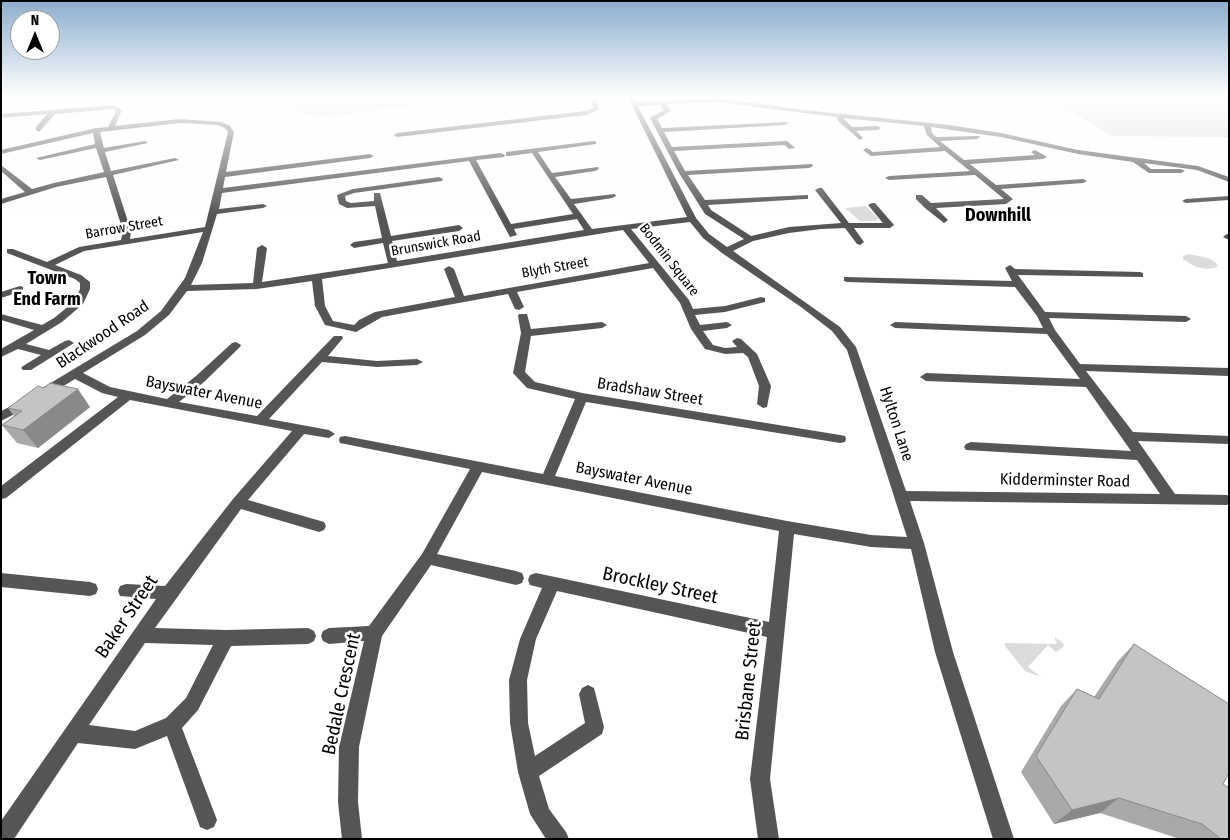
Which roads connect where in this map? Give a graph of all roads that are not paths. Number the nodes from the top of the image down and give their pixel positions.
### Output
1 (69, 136) edge
2 (97, 136) edge
3 (230, 136) edge
4 (650, 136) edge
5 (663, 136) edge
6 (931, 136) edge
7 (1006, 136) edge
8 (979, 137) dead end
9 (934, 140) junction
10 (145, 143) dead end
11 (594, 143) dead end
12 (100, 148) junction
13 (791, 148) dead end
14 (670, 149) junction
15 (948, 149) junction
16 (533, 150) junction
17 (867, 150) dead end
18 (1, 152) edge
19 (1035, 152) dead end
20 (370, 156) dead end
21 (40, 158) dead end
22 (471, 158) junction
23 (175, 160) dead end
24 (1136, 160) junction
25 (964, 162) junction
26 (809, 166) dead end
27 (1, 167) edge
28 (595, 169) dead end
29 (1183, 171) dead end
30 (109, 173) junction
31 (683, 173) junction
32 (977, 173) junction
33 (222, 175) junction
34 (551, 176) junction
35 (889, 178) dead end
36 (440, 179) dead end
37 (1229, 180) edge
38 (1083, 181) dead end
39 (994, 187) junction
40 (375, 188) junction
41 (819, 190) dead end
42 (31, 192) junction
43 (217, 192) junction
44 (612, 196) dead end
45 (805, 197) dead end
46 (919, 197) dead end
47 (1229, 198) edge
48 (1186, 201) dead end
49 (1, 202) edge
50 (569, 202) junction
51 (379, 203) junction
52 (703, 203) junction
53 (872, 205) dead end
54 (263, 206) dead end
55 (928, 206) junction
56 (214, 212) junction
57 (578, 216) junction
58 (692, 219) junction
59 (944, 220) dead end
60 (849, 225) junction
61 (625, 227) junction
62 (459, 228) dead end
63 (208, 229) junction
64 (590, 232) junction
65 (750, 239) junction
66 (388, 240) junction
67 (124, 241) junction
68 (860, 242) dead end
69 (354, 245) dead end
70 (262, 248) dead end
71 (4, 249) edge
72 (725, 250) junction
73 (48, 265) junction
74 (393, 265) junction
75 (653, 265) junction
76 (449, 269) dead end
77 (1140, 275) dead end
78 (317, 278) junction
79 (847, 279) dead end
80 (1018, 284) junction
81 (257, 286) junction
82 (183, 288) junction
83 (20, 289) dead end
84 (511, 291) junction
85 (1, 295) edge
86 (461, 300) junction
87 (761, 300) dead end
88 (690, 312) junction
89 (1042, 315) junction
90 (1, 317) edge
91 (1186, 319) dead end
92 (602, 326) dead end
93 (727, 326) dead end
94 (895, 326) dead end
95 (43, 329) junction
96 (696, 329) junction
97 (1050, 331) junction
98 (526, 333) junction
99 (338, 338) dead end
100 (69, 343) dead end
101 (17, 345) junction
102 (236, 345) dead end
103 (1, 354) edge
104 (49, 354) junction
105 (319, 358) junction
106 (417, 362) dead end
107 (1078, 367) junction
108 (27, 368) dead end
109 (1229, 372) edge
110 (75, 374) junction
111 (926, 377) dead end
112 (1090, 383) junction
113 (128, 396) junction
114 (582, 397) junction
115 (169, 404) junction
116 (763, 404) dead end
117 (2, 416) edge
118 (260, 422) junction
119 (301, 429) junction
120 (329, 434) dead end
121 (1130, 436) junction
122 (840, 439) dead end
123 (345, 440) dead end
124 (1229, 440) edge
125 (971, 447) dead end
126 (1141, 456) junction
127 (479, 466) junction
128 (547, 480) junction
129 (1, 494) edge
130 (901, 496) junction
131 (1172, 500) junction
132 (1229, 500) edge
133 (238, 503) junction
134 (319, 526) dead end
135 (787, 527) junction
136 (918, 543) junction
137 (427, 558) junction
138 (516, 578) dead end
139 (1, 580) edge
140 (90, 588) dead end
141 (126, 591) dead end
142 (169, 593) junction
143 (776, 631) junction
144 (374, 633) junction
145 (141, 635) junction
146 (308, 636) dead end
147 (329, 636) dead end
148 (226, 638) junction
149 (588, 694) dead end
150 (172, 725) junction
151 (74, 733) junction
152 (528, 772) junction
153 (207, 820) dead end
154 (1, 839) edge
155 (352, 839) edge
156 (559, 839) edge
157 (769, 839) edge
158 (1004, 839) edge

1 - 18 street
2 - 12 street
3 - 33 street, Blackwood Road
4 - 58 street, Hylton Lane
5 - 14 street
6 - 9 street
7 - 24 street
8 - 9 street
9 - 15 street
10 - 12 street
11 - 16 street
12 - 21 street
12 - 30 street
13 - 14 street
14 - 31 street
15 - 17 street
15 - 25 street
16 - 22 street
16 - 34 street
19 - 25 street
20 - 33 street
22 - 43 street
22 - 57 street
23 - 30 street
24 - 29 street
24 - 37 street
25 - 32 street
26 - 31 street
27 - 42 street
28 - 34 street
30 - 42 street
30 - 67 street
31 - 52 street
32 - 35 street
32 - 39 street
33 - 43 street, Blackwood Road
34 - 50 street
36 - 40 street
38 - 39 street
39 - 55 street
40 - 51 street
40 - 51 street
41 - 60 street
42 - 49 street
43 - 56 street, Blackwood Road
44 - 50 street
45 - 52 street
46 - 55 street
47 - 48 street
50 - 57 street
51 - 66 street
52 - 65 street
53 - 60 street
54 - 56 street
55 - 59 street
56 - 63 street, Blackwood Road
57 - 64 street
58 - 61 street, Brunswick Road
58 - 72 street, Hylton Lane
60 - 65 street
60 - 68 street
61 - 64 street, Brunswick Road
61 - 75 street, Bodmin Square
62 - 66 street
63 - 67 street, Barrow Street
63 - 82 street, Blackwood Road
64 - 74 street, Brunswick Road
65 - 72 street
66 - 69 street
66 - 74 street
67 - 73 street, Barrow Street
70 - 81 street
71 - 73 street
72 - 130 street, Hylton Lane
73 - 95 street
74 - 78 street, Brunswick Road
75 - 84 street, Blyth Street
75 - 88 street, Bodmin Square
76 - 86 street
77 - 80 street
78 - 81 street, Brunswick Road
78 - 86 street, Blyth Street
79 - 80 street
80 - 89 street
81 - 82 street, Brunswick Road
82 - 110 street, Blackwood Road
83 - 85 street
84 - 86 street, Blyth Street
84 - 98 street, Bradshaw Street
87 - 88 street, Bodmin Square
88 - 96 street, Bodmin Square
89 - 91 street
89 - 97 street
90 - 95 street
92 - 98 street
93 - 96 street
94 - 97 street
95 - 101 street
96 - 116 street, Bodmin Square
97 - 107 street
98 - 114 street, Bradshaw Street
99 - 105 street
100 - 104 street
101 - 103 street
101 - 104 street
102 - 115 street
104 - 108 street
105 - 106 street
105 - 118 street
107 - 109 street
107 - 112 street
110 - 113 street, Bayswater Avenue
110 - 117 street, Blackwood Road
111 - 112 street
112 - 121 street
113 - 115 street, Bayswater Avenue
113 - 129 street
114 - 122 street, Bradshaw Street
114 - 128 street
115 - 118 street, Bayswater Avenue
118 - 119 street, Bayswater Avenue
119 - 120 street, Bayswater Avenue
119 - 133 street, Baker Street
121 - 124 street
121 - 126 street
123 - 127 street, Bayswater Avenue
125 - 126 street
126 - 131 street
127 - 128 street, Bayswater Avenue
127 - 137 street, Bedale Crescent
128 - 135 street, Bayswater Avenue
130 - 131 street, Kidderminster Road
130 - 136 street, Hylton Lane
131 - 132 street, Kidderminster Road
133 - 134 street
133 - 142 street, Baker Street
135 - 136 street, Bayswater Avenue
135 - 143 street, Brisbane Street
136 - 158 street, Hylton Lane
137 - 138 street
137 - 144 street, Bedale Crescent
139 - 140 street
141 - 142 street
142 - 145 street, Baker Street
143 - 152 street, Brockley Street
143 - 157 street, Brisbane Street
144 - 147 street
144 - 155 street, Bedale Crescent
145 - 148 street
145 - 151 street, Baker Street
146 - 148 street
148 - 150 street
149 - 152 street
150 - 151 street
150 - 153 street
151 - 154 street, Baker Street
152 - 156 street

